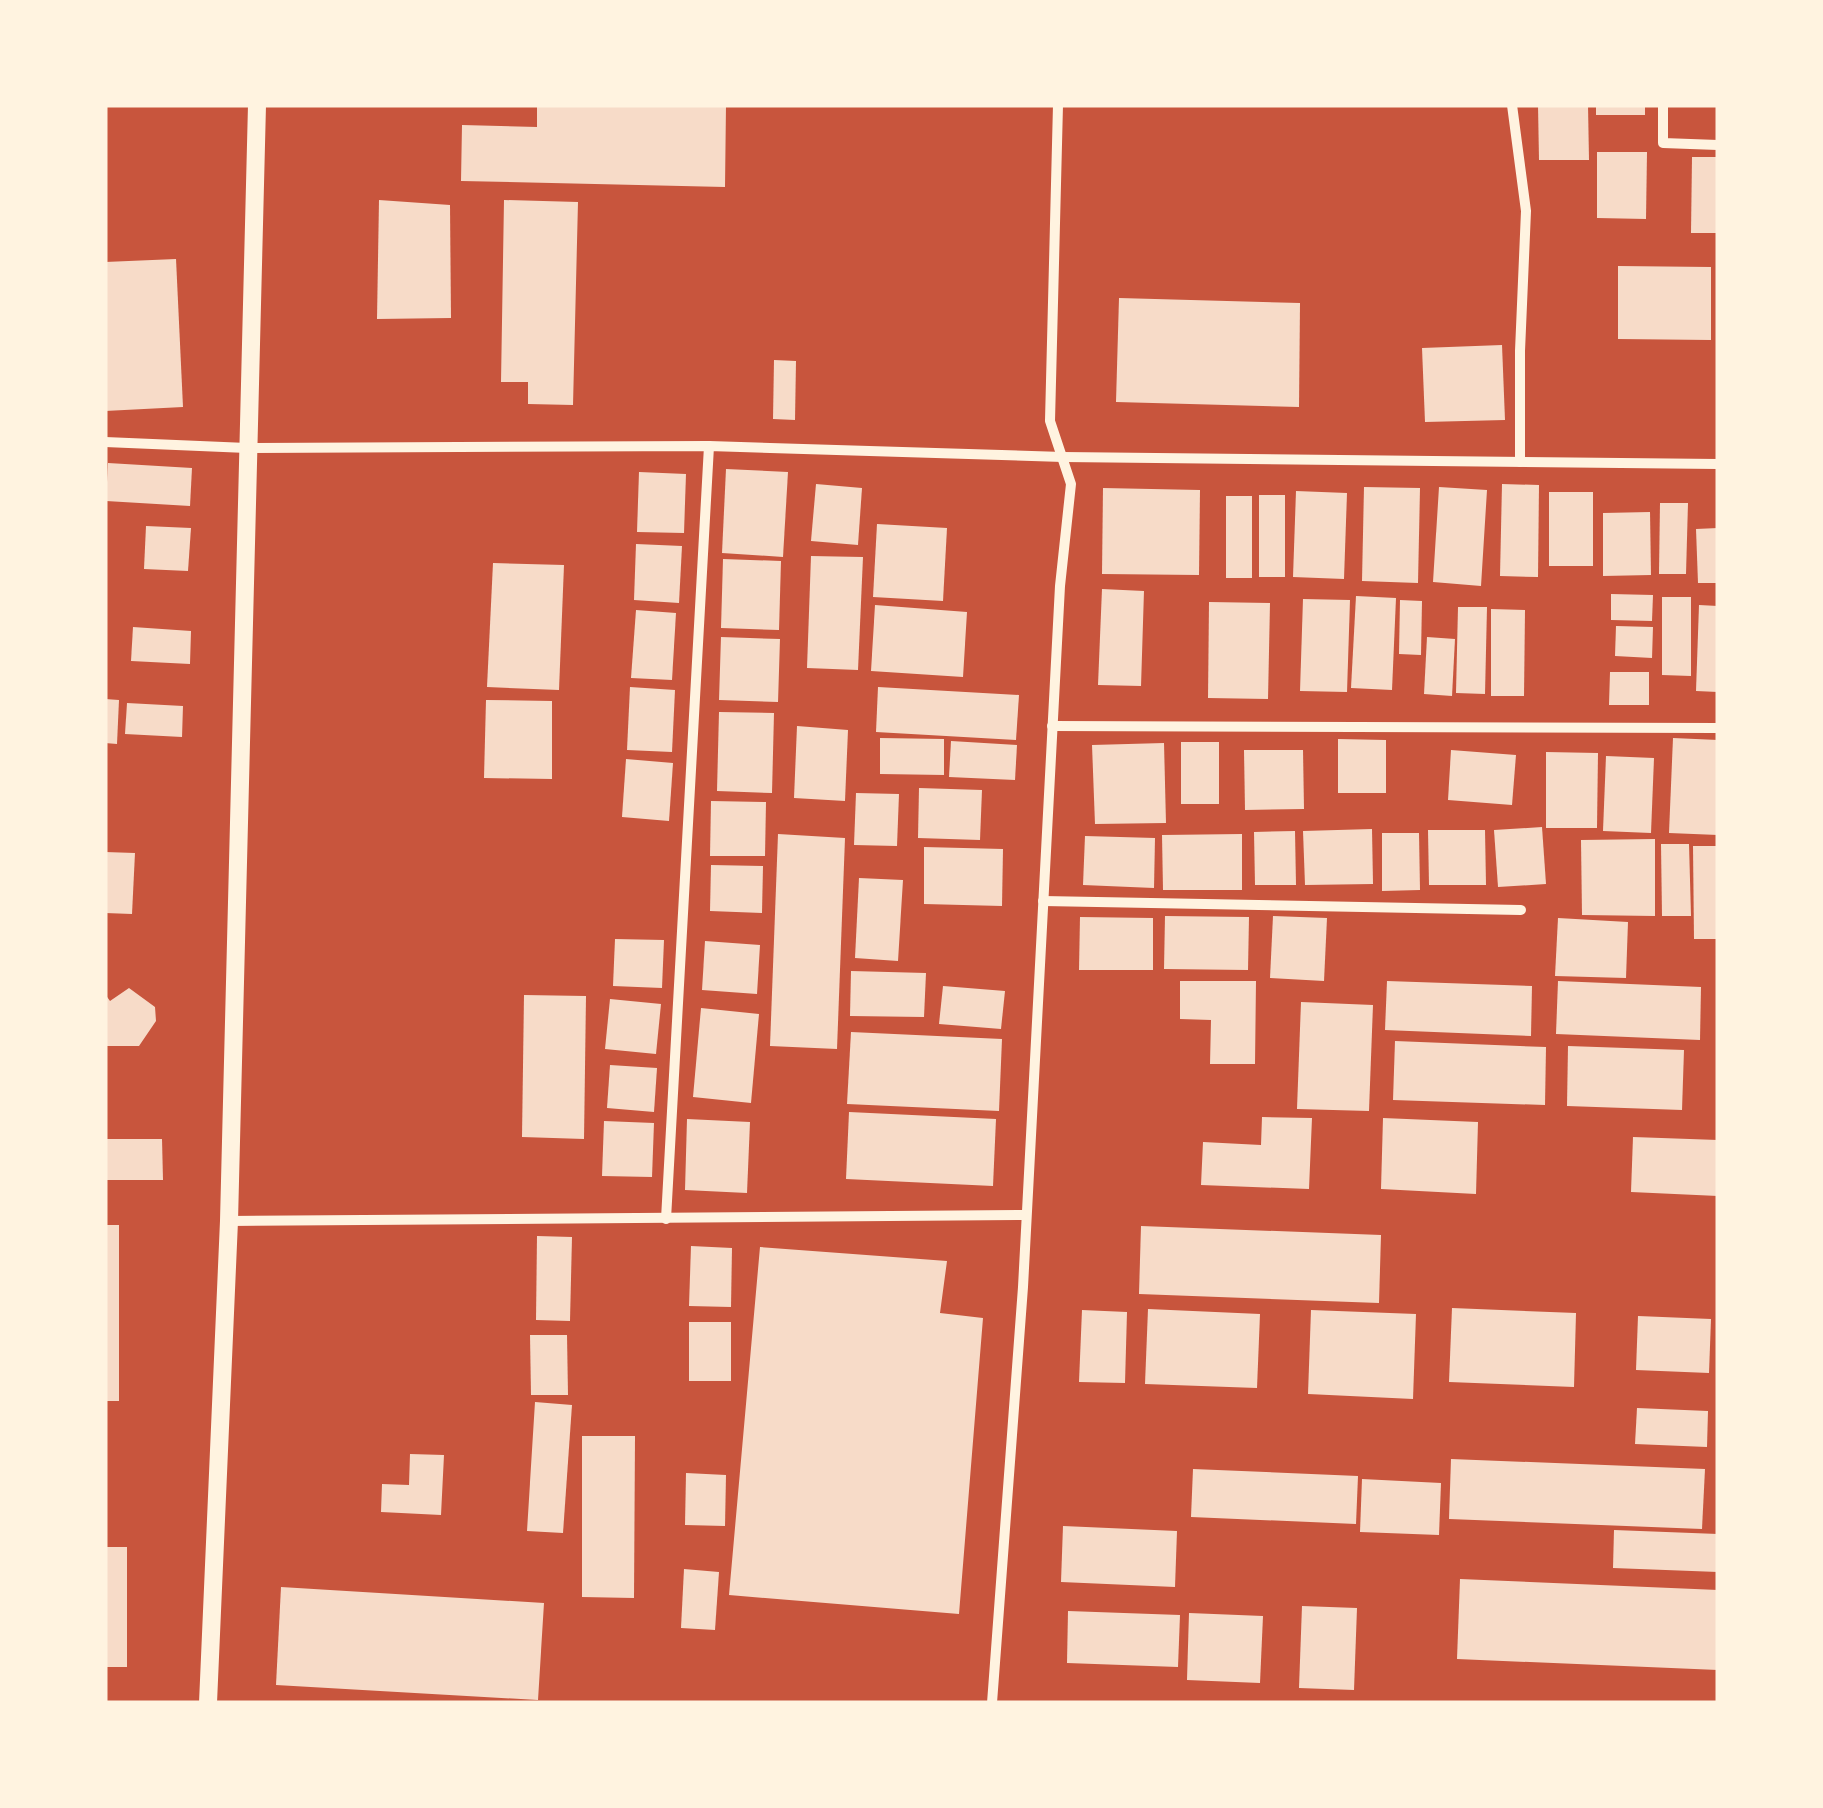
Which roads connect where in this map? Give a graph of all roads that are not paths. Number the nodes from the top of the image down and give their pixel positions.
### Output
1 (257, 105) edge
2 (1058, 105) edge
3 (1512, 105) edge
4 (1663, 105) edge
5 (1718, 145) edge
6 (105, 442) edge
7 (709, 446) junction
8 (247, 448) junction
9 (1062, 457) junction
10 (1520, 462) junction
11 (1718, 464) edge
12 (1052, 726) junction
13 (1718, 728) edge
14 (1042, 901) junction
15 (1521, 910) dead end
16 (1025, 1215) junction
17 (666, 1218) junction
18 (229, 1221) junction
19 (208, 1703) edge
20 (992, 1703) edge

1 - 8 street
2 - 9 street
3 - 10 street
4 - 5 street
6 - 8 street
7 - 8 street
7 - 9 street
7 - 17 street
8 - 18 street
9 - 10 street
9 - 12 street
10 - 11 street
12 - 13 street
12 - 14 street
14 - 15 street
14 - 16 street
16 - 17 street
16 - 20 street
17 - 18 street
18 - 19 street

